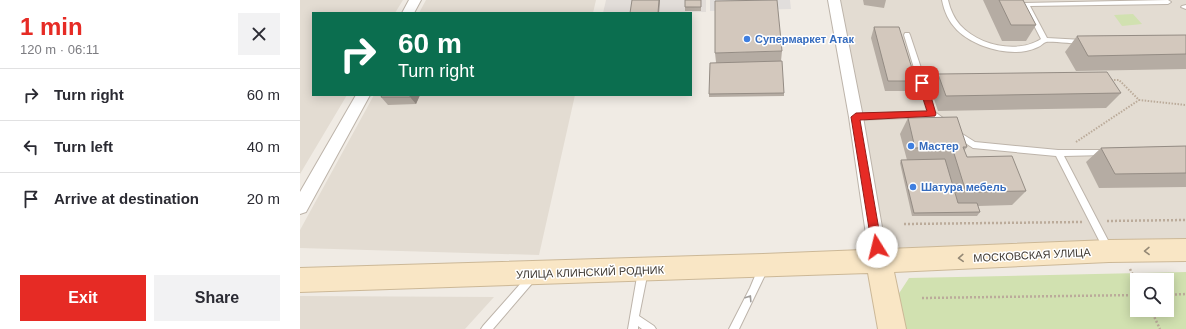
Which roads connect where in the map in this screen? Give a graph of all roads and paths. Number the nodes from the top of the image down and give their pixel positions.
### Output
1 (415, 0) edge
2 (834, 0) edge
3 (945, 0) edge
4 (1168, 2) dead end
5 (409, 12) edge
6 (907, 35) dead end
7 (1045, 40) junction
8 (1094, 42) edge
9 (1104, 80) edge
10 (953, 82) edge
11 (922, 83) junction
12 (361, 96) edge
13 (1139, 100) junction
14 (1186, 105) edge
15 (932, 114) junction
16 (856, 117) junction
17 (1114, 152) edge
18 (1058, 153) junction
19 (300, 207) edge
20 (1186, 220) edge
21 (1095, 221) junction
22 (904, 224) dead end
23 (1186, 250) edge
24 (1109, 251) junction
25 (879, 262) junction
26 (763, 266) junction
27 (643, 270) junction
28 (534, 274) junction
29 (300, 280) edge
30 (1174, 294) edge
31 (1186, 294) edge
32 (1130, 295) edge
33 (922, 298) dead end
34 (1154, 317) edge
35 (634, 318) junction
36 (486, 329) edge
37 (633, 329) edge
38 (651, 329) edge
39 (734, 329) edge
40 (892, 329) edge
41 (1160, 329) edge

1 - 5 street
2 - 16 street
3 - 7 lane
4 - 7 lane
6 - 11 lane
7 - 8 lane
9 - 13 path
10 - 11 lane
11 - 15 lane
12 - 19 street
13 - 14 path
13 - 18 path
15 - 16 lane
15 - 18 lane
16 - 25 street
17 - 18 lane
18 - 21 lane
20 - 21 path
21 - 22 path
21 - 24 lane
23 -> 24 main road, МОСКОВСКАЯ УЛИЦА
24 -> 25 main road, МОСКОВСКАЯ УЛИЦА
25 - 26 main road, УЛИЦА КЛИНСКИЙ РОДНИК
25 - 40 main road
26 - 27 main road, УЛИЦА КЛИНСКИЙ РОДНИК
39 -> 26 lane
27 - 28 main road, УЛИЦА КЛИНСКИЙ РОДНИК
27 - 35 lane
28 - 29 main road, УЛИЦА КЛИНСКИЙ РОДНИК
28 - 36 lane
30 - 31 path
32 - 33 path
34 - 41 path
35 - 37 lane
35 - 38 lane

